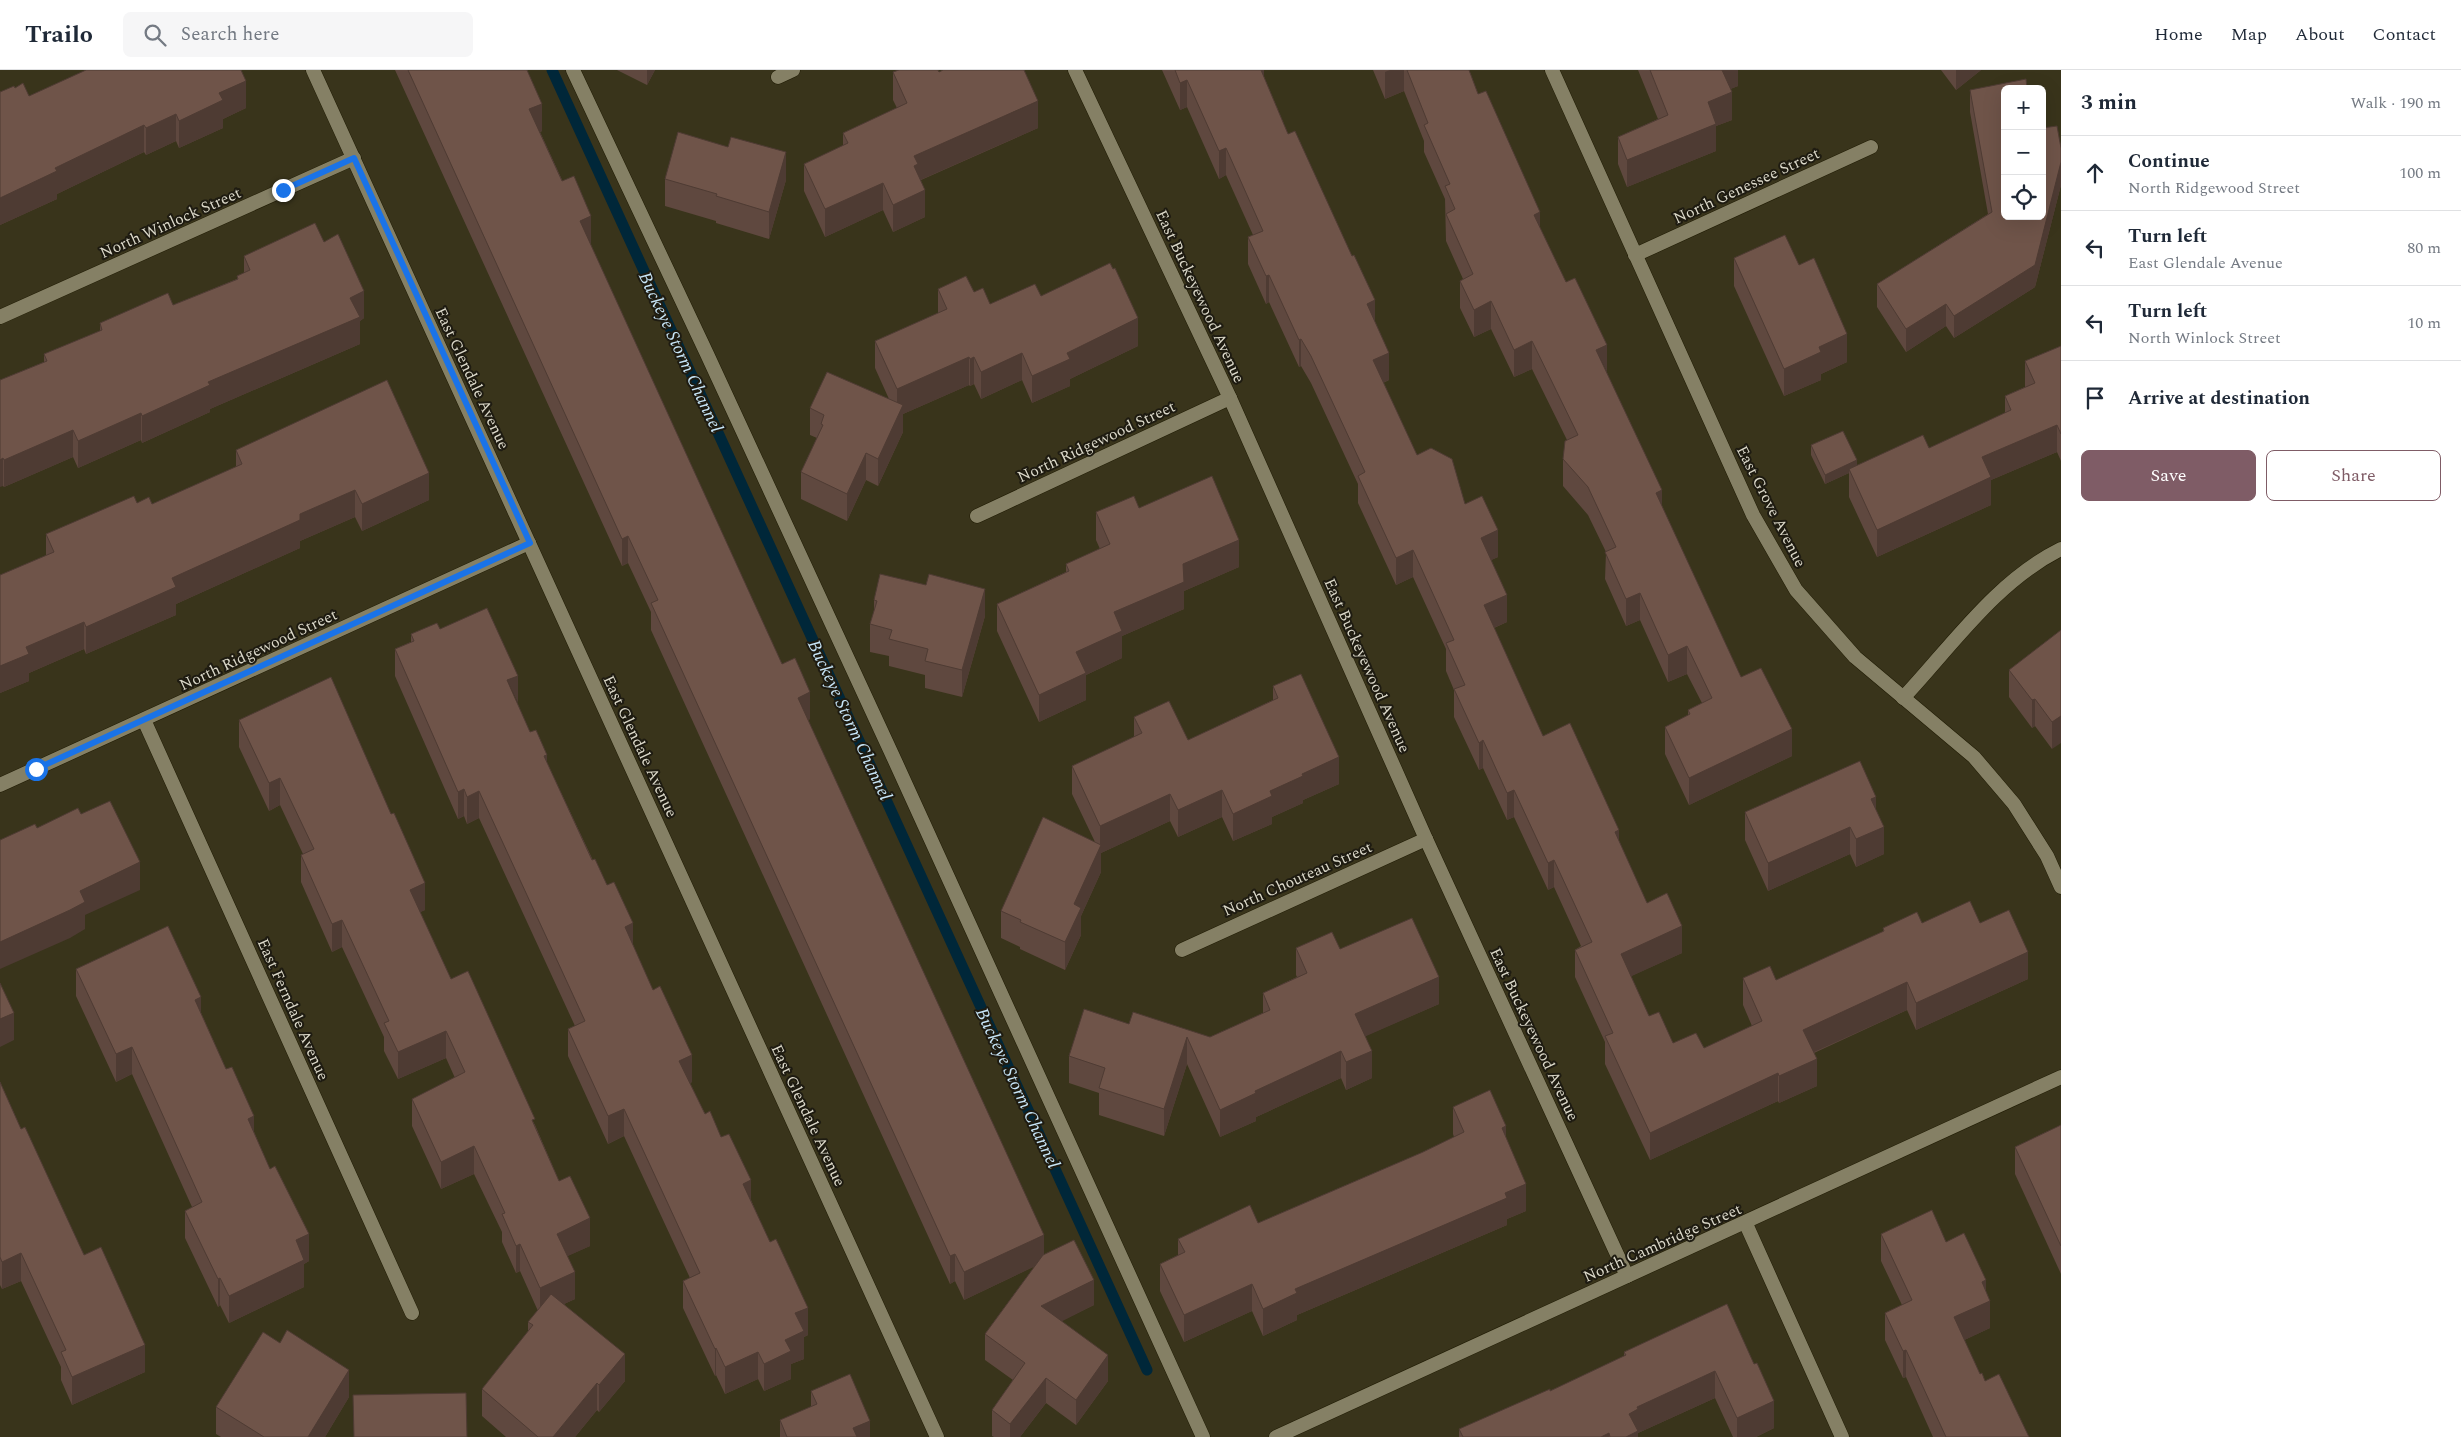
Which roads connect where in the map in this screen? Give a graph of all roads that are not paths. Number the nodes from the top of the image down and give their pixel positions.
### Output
1 (313, 70) edge
2 (573, 70) edge
3 (794, 70) edge
4 (1074, 70) edge
5 (1552, 70) edge
6 (778, 77) dead end
7 (1871, 147) dead end
8 (354, 158) junction
9 (1635, 255) junction
10 (0, 318) edge
11 (1230, 398) junction
12 (977, 516) dead end
13 (530, 543) junction
14 (2061, 549) edge
15 (1903, 698) junction
16 (144, 720) junction
17 (0, 785) edge
18 (1426, 839) junction
19 (2061, 887) edge
20 (1182, 950) dead end
21 (2061, 1077) edge
22 (1746, 1224) junction
23 (1627, 1276) junction
24 (412, 1313) dead end
25 (937, 1437) edge
26 (1203, 1437) edge
27 (1276, 1437) edge
28 (1842, 1437) edge

1 - 8 street, East Glendale Avenue
2 - 26 street
3 - 6 street
4 - 11 street, East Buckeyewood Avenue
5 - 9 street, East Grove Avenue
7 - 9 street, North Genessee Street
8 - 10 street, North Winlock Street
8 - 13 street, East Glendale Avenue
9 - 15 street, East Grove Avenue
11 - 12 street, North Ridgewood Street
11 - 18 street, East Buckeyewood Avenue
13 - 16 street, North Ridgewood Street
13 - 25 street, East Glendale Avenue
14 - 15 street
15 - 19 street, East Grove Avenue
16 - 17 street, North Ridgewood Street
16 - 24 street, East Ferndale Avenue
18 - 20 street, North Chouteau Street
18 - 23 street, East Buckeyewood Avenue
21 - 22 street, North Cambridge Street
22 - 23 street, North Cambridge Street
22 - 28 street
23 - 27 street, North Cambridge Street

